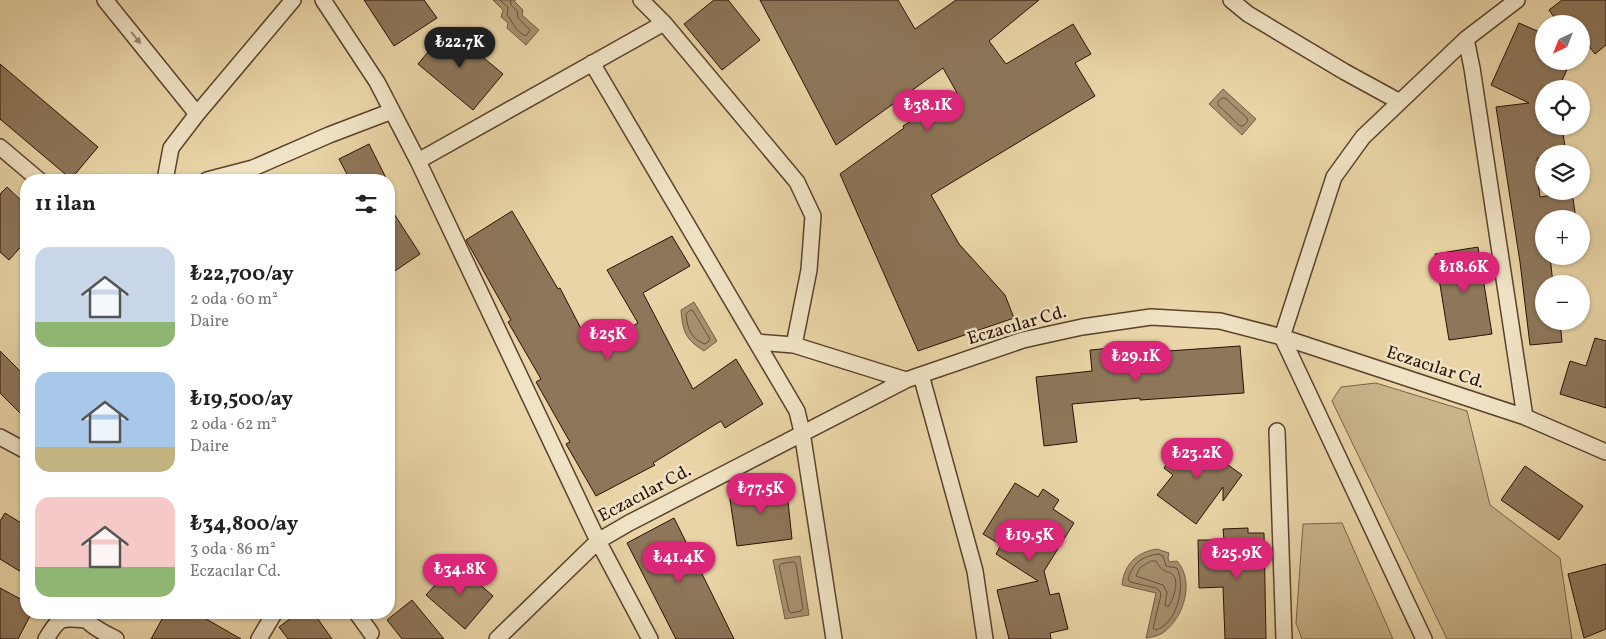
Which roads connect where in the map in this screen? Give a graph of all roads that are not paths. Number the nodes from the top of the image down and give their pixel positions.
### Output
1 (105, 0) edge
2 (293, 0) edge
3 (323, 0) edge
4 (641, 0) edge
5 (1231, 0) edge
6 (1517, 0) edge
7 (664, 23) junction
8 (1466, 39) junction
9 (592, 64) junction
10 (1400, 102) junction
11 (392, 111) junction
12 (197, 114) junction
13 (0, 147) edge
14 (418, 161) junction
15 (32, 174) edge
16 (166, 174) edge
17 (230, 174) edge
18 (1282, 337) junction
19 (757, 342) junction
20 (794, 345) junction
21 (921, 375) junction
22 (906, 380) junction
23 (1525, 417) junction
24 (1277, 431) dead end
25 (802, 432) junction
26 (0, 437) edge
27 (20, 448) edge
28 (1606, 452) edge
29 (598, 541) junction
30 (66, 619) edge
31 (87, 619) edge
32 (270, 619) edge
33 (362, 619) edge
34 (376, 637) edge
35 (46, 639) edge
36 (116, 639) edge
37 (259, 639) edge
38 (497, 639) edge
39 (650, 639) edge
40 (834, 639) edge
41 (985, 639) edge
42 (1284, 639) edge
43 (1424, 639) edge

1 -> 12 street
2 - 12 street
3 - 11 street
4 - 7 street
5 - 10 street
6 - 8 street
7 - 9 street
7 - 20 street
8 - 10 street
8 - 23 street
9 - 14 street
9 - 19 street
10 - 18 street
11 - 14 street
11 - 17 street
12 - 16 street
13 - 15 street
14 - 29 street
18 - 21 street, Eczacılar Cd.
18 - 23 street, Eczacılar Cd.
18 - 43 street
19 - 20 street
19 - 25 street
20 - 22 street
21 - 22 street, Eczacılar Cd.
21 - 41 street
22 - 25 street, Eczacılar Cd.
23 - 28 street, Eczacılar Cd.
24 - 42 street
25 - 29 street, Eczacılar Cd.
25 - 40 street
26 - 27 street
29 - 38 street, Eczacılar Cd.
29 - 39 street
30 - 35 street
31 - 36 street
32 - 37 street
33 - 34 street

